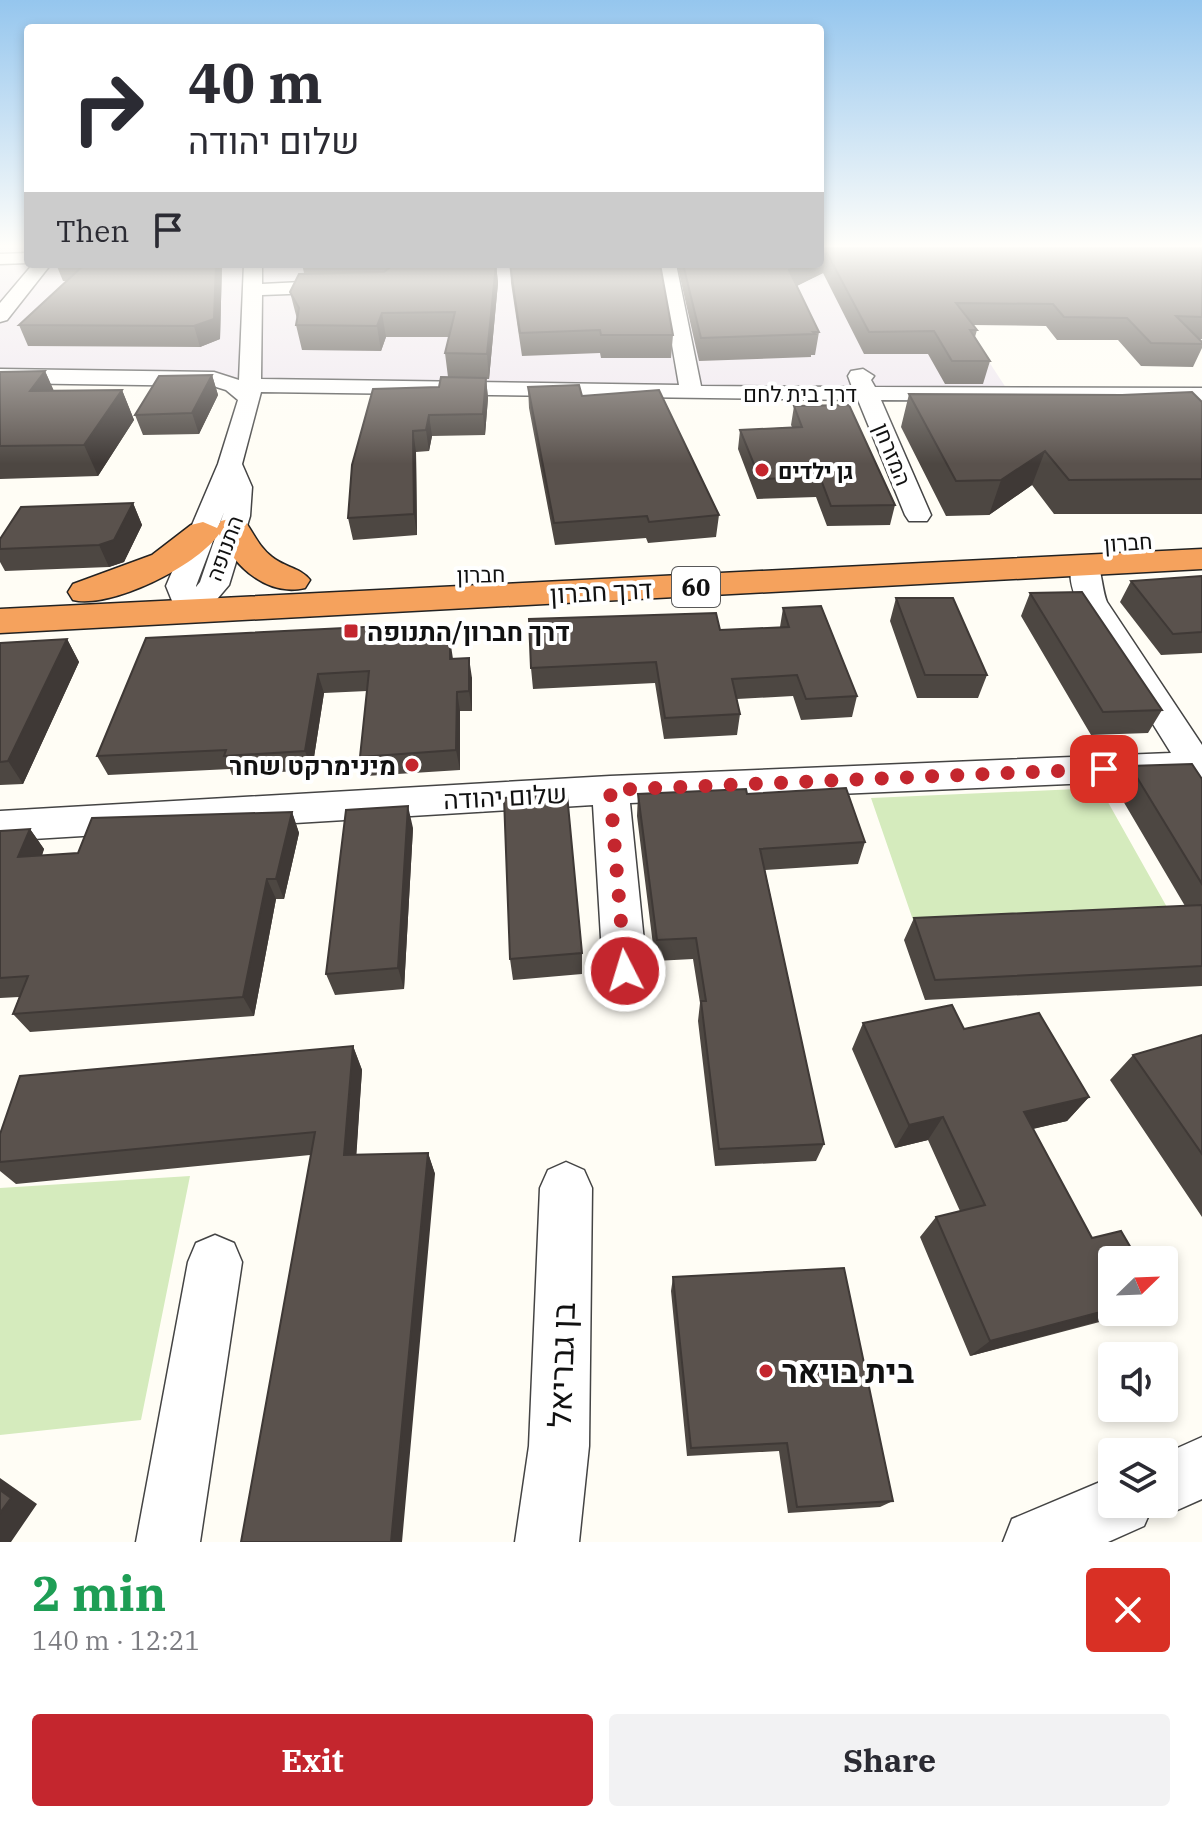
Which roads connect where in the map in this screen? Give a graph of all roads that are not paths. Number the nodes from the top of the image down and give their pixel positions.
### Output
1 (251, 320) edge
2 (678, 320) edge
3 (0, 376) edge
4 (929, 376) dead end
5 (691, 391) junction
6 (250, 392) junction
7 (735, 393) junction
8 (867, 393) junction
9 (1202, 395) edge
10 (789, 416) dead end
11 (836, 416) edge
12 (742, 417) dead end
13 (918, 515) dead end
14 (218, 530) junction
15 (1202, 537) edge
16 (1202, 559) edge
17 (1086, 565) junction
18 (292, 580) junction
19 (86, 592) junction
20 (195, 594) junction
21 (0, 596) edge
22 (0, 621) edge
23 (1200, 768) edge
24 (610, 790) junction
25 (0, 826) edge
26 (625, 971) dead end
27 (566, 1188) dead end
28 (215, 1262) dead end
29 (1202, 1468) edge
30 (1178, 1479) edge
31 (1098, 1514) edge
32 (168, 1542) edge
33 (547, 1542) edge
34 (1035, 1542) edge

1 - 6 street, התנופה
2 - 5 street
3 - 6 street
4 - 8 street
5 - 6 street, דרך בית לחם
5 - 7 street, דרך בית לחם
6 - 14 street, התנופה
7 - 8 street, דרך בית לחם
7 - 12 street
8 - 9 street, דרך בית לחם
8 - 13 street, המזרחן
10 - 11 street
14 - 18 highway
14 - 19 highway
14 - 20 street, התנופה
15 - 18 highway, חברון / 60
16 - 17 highway, דרך חברון / 60
17 - 20 highway, דרך חברון / 60
17 - 23 street
18 - 20 highway, חברון / 60
19 - 20 highway, חברון / 60
19 - 21 highway, חברון / 60
20 - 22 highway, דרך חברון / 60
23 - 24 street, שלום יהודה
24 - 25 street, שלום יהודה
24 - 26 street
27 - 33 street, בן גבריאל
28 - 32 street
29 - 30 street
31 - 34 street

